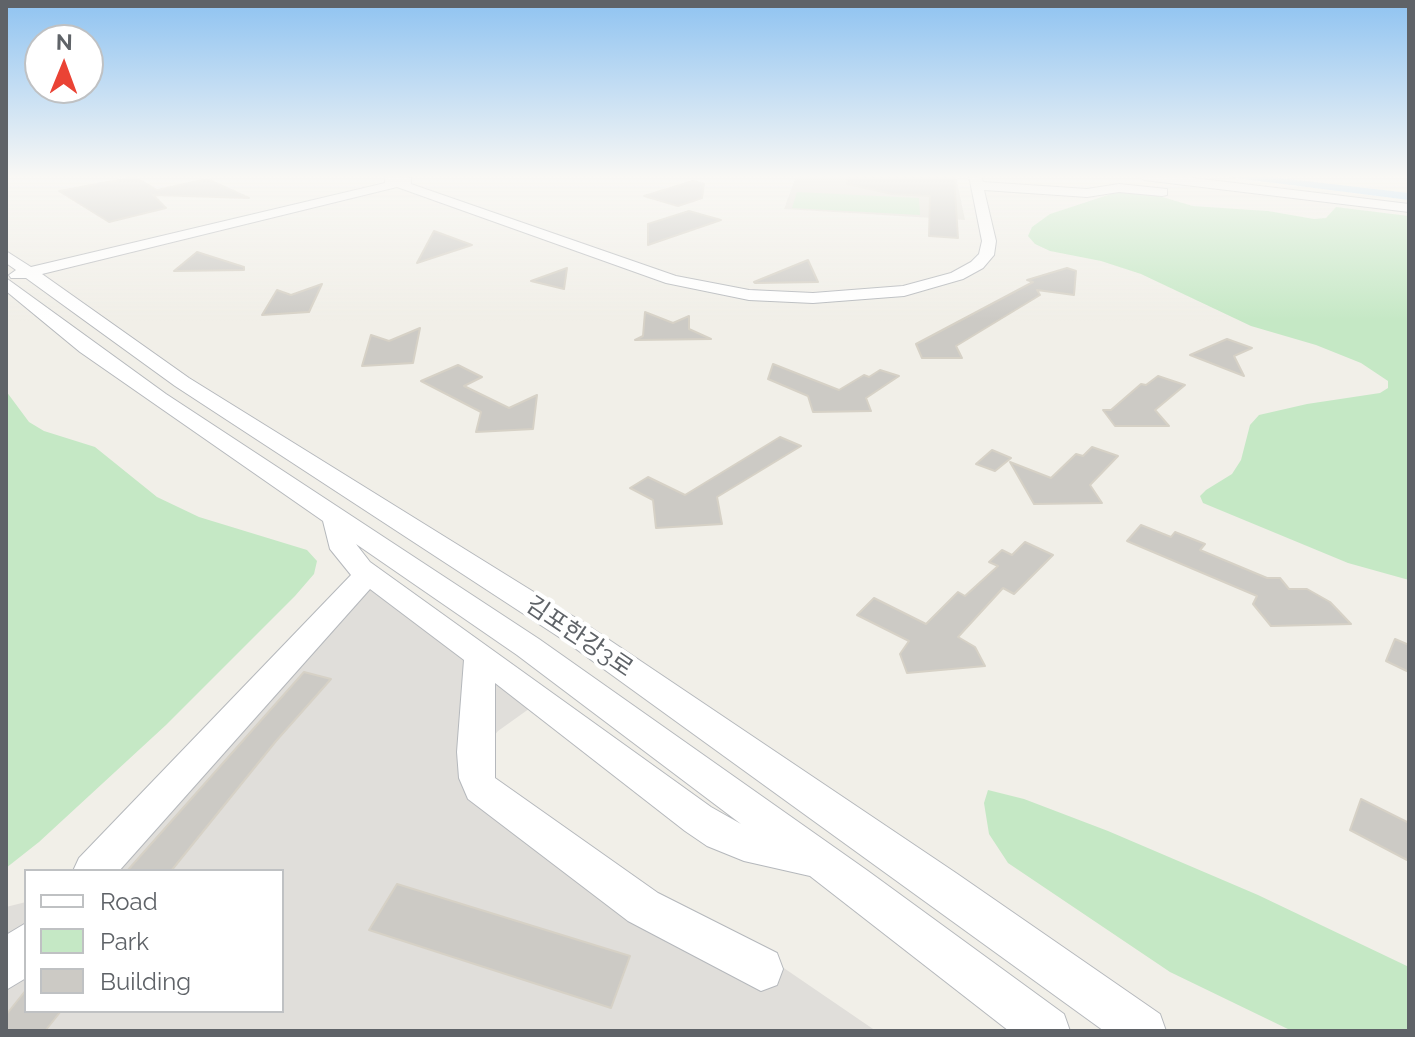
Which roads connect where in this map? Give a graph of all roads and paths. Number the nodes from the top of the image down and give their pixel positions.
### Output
1 (209, 224) edge
2 (519, 224) edge
3 (986, 224) edge
4 (97, 251) junction
5 (16, 271) edge
6 (336, 520) junction
7 (368, 574) junction
8 (480, 654) junction
9 (820, 860) junction
10 (95, 869) edge
11 (24, 947) edge
12 (6, 968) edge
13 (761, 969) dead end
14 (1047, 1031) edge
15 (1143, 1031) edge

1 - 4 street
2 - 3 street
4 - 5 street
4 - 5 street
4 - 5 street
5 - 6 street, 김포한강3로
5 - 15 street, 김포한강3로
6 - 7 street
6 - 9 street, 김포한강3로
7 - 8 street
7 - 10 street
8 - 9 street
8 - 13 street
9 - 14 street, 김포한강3로
11 - 12 street

